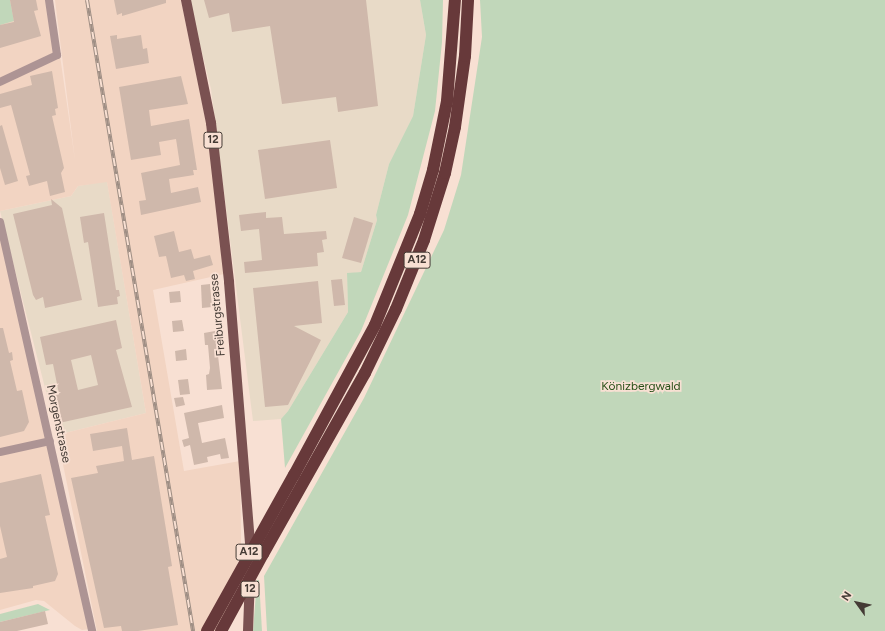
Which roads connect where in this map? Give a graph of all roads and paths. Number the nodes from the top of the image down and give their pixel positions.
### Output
1 (49, 0) edge
2 (186, 0) edge
3 (455, 0) edge
4 (468, 0) edge
5 (0, 82) edge
6 (0, 222) edge
7 (50, 441) junction
8 (0, 452) edge
9 (92, 631) edge
10 (207, 631) edge
11 (221, 631) edge
12 (248, 631) edge

1 - 5 street
2 - 12 main road, Freiburgstrasse / 12
3 - 10 highway, A12, bridge
4 - 11 highway, A12, bridge
6 - 7 street, Morgenstrasse
7 - 8 street
7 - 9 street, Morgenstrasse

